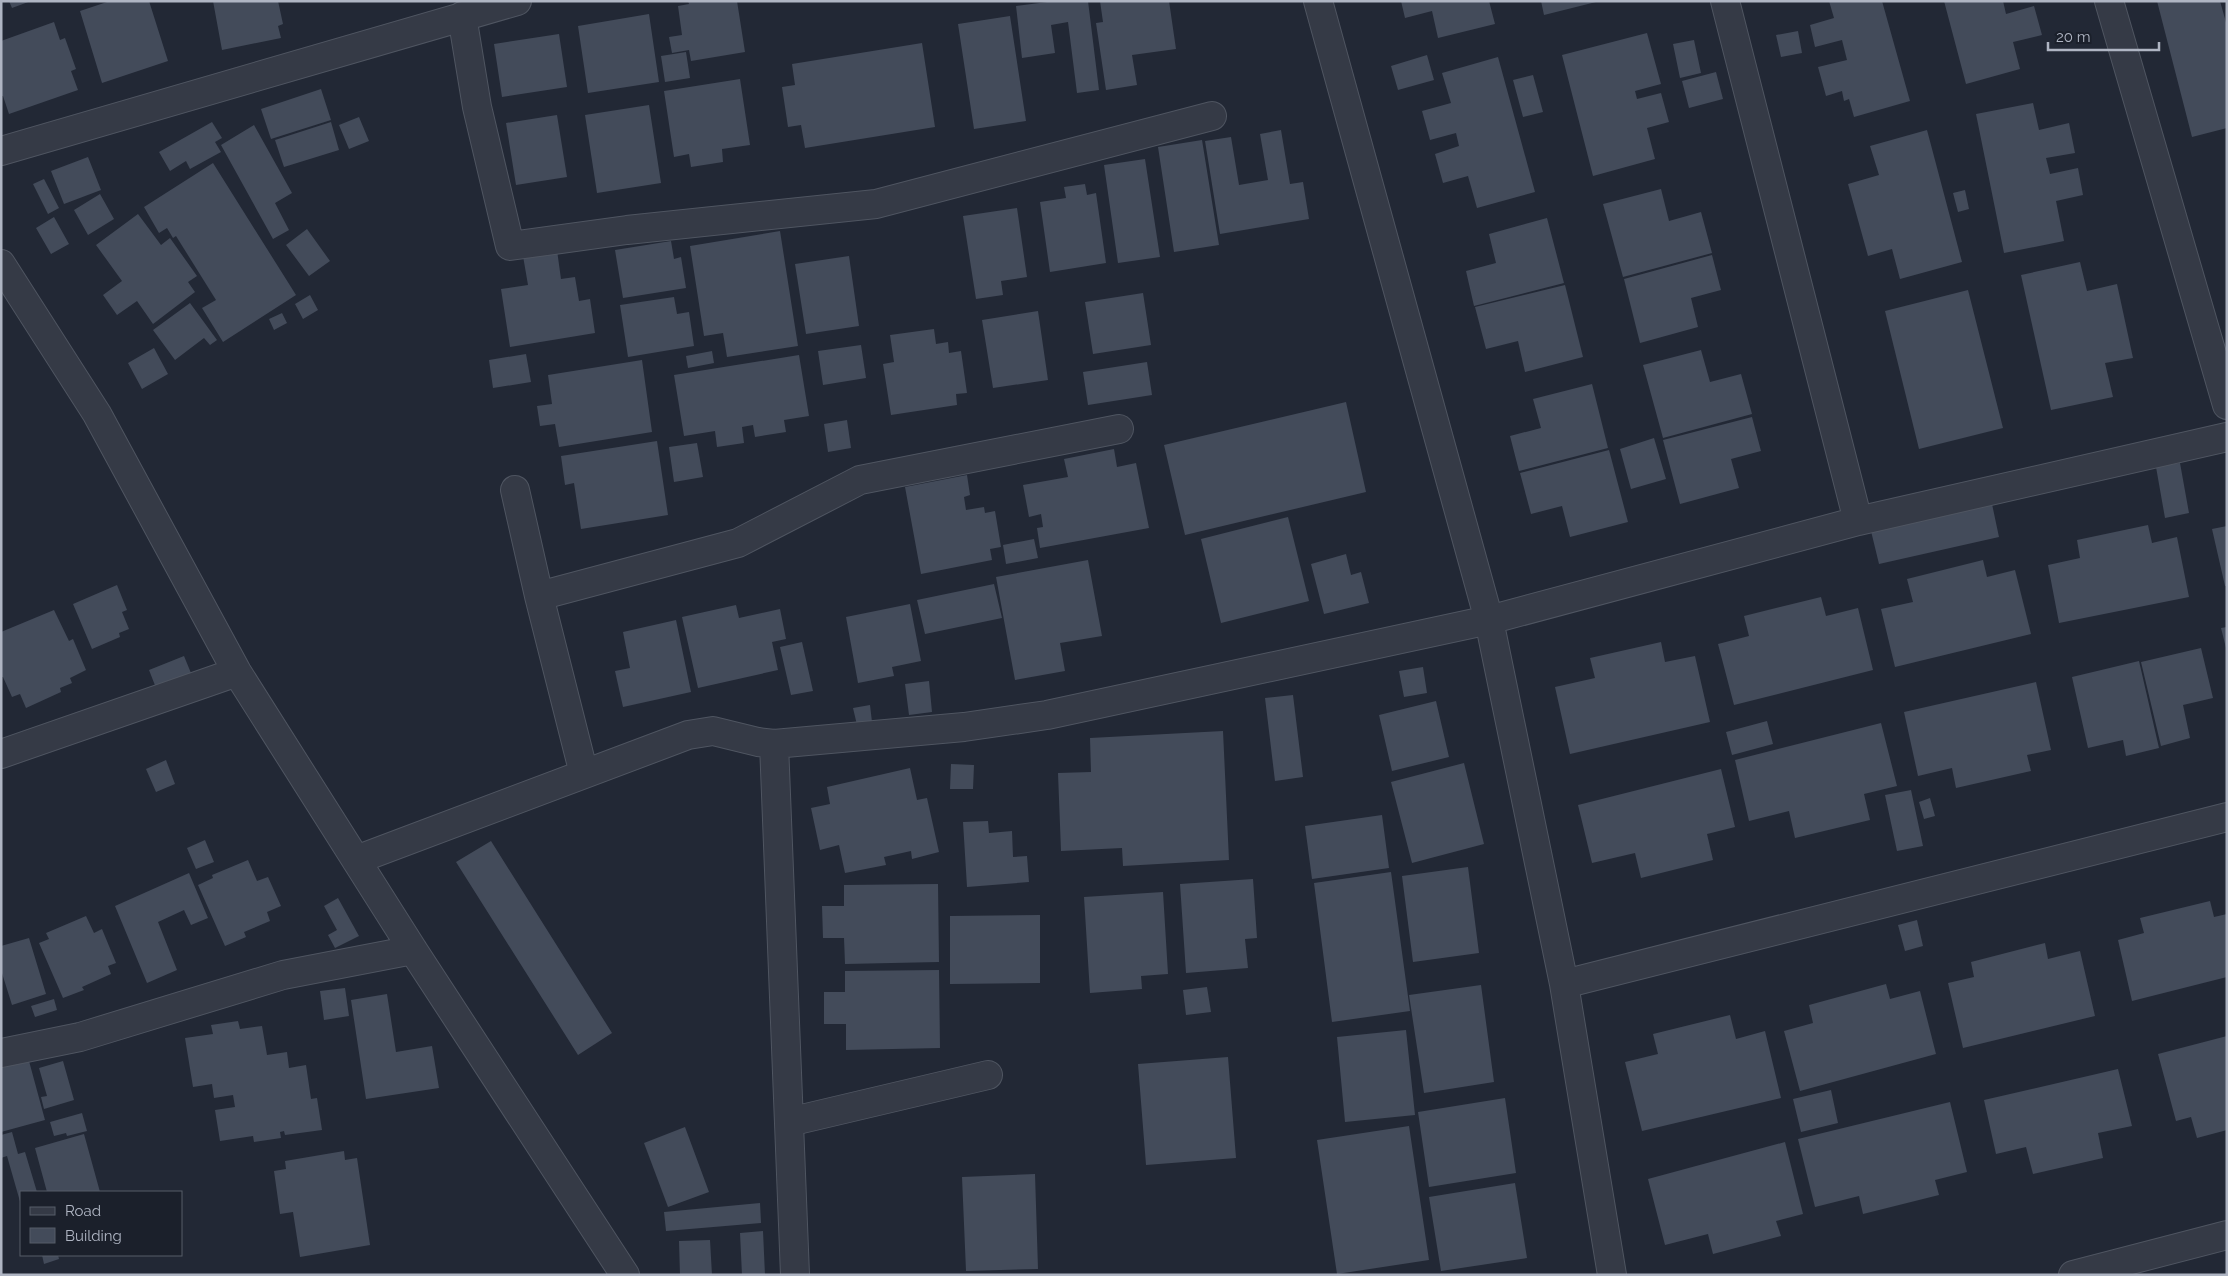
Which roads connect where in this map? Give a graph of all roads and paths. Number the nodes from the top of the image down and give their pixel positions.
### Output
1 (518, 1) edge
2 (1318, 1) edge
3 (1725, 1) edge
4 (2109, 1) edge
5 (462, 16) junction
6 (1212, 116) dead end
7 (1, 150) edge
8 (1, 264) edge
9 (2227, 405) edge
10 (1119, 429) dead end
11 (2227, 437) edge
12 (515, 490) dead end
13 (1858, 521) junction
14 (539, 596) junction
15 (1489, 620) junction
16 (237, 672) junction
17 (774, 744) junction
18 (1, 754) edge
19 (584, 774) junction
20 (2227, 817) edge
21 (356, 860) junction
22 (413, 950) junction
23 (1564, 984) junction
24 (1, 1053) edge
25 (988, 1075) dead end
26 (789, 1122) junction
27 (2227, 1235) edge
28 (625, 1275) edge
29 (795, 1275) edge
30 (1612, 1275) edge
31 (2073, 1275) edge

1 - 5 street
2 - 15 street
3 - 13 street
4 - 9 street
5 - 6 street
5 - 7 street
8 - 16 street
10 - 14 street
11 - 13 street
12 - 14 street
13 - 15 street
14 - 19 street
15 - 17 street
15 - 23 street
16 - 18 street
16 - 21 street
17 - 19 street
17 - 26 street
19 - 21 street
20 - 23 street
21 - 22 street
22 - 24 street
22 - 28 street
23 - 30 street
25 - 26 street
26 - 29 street
27 - 31 street

